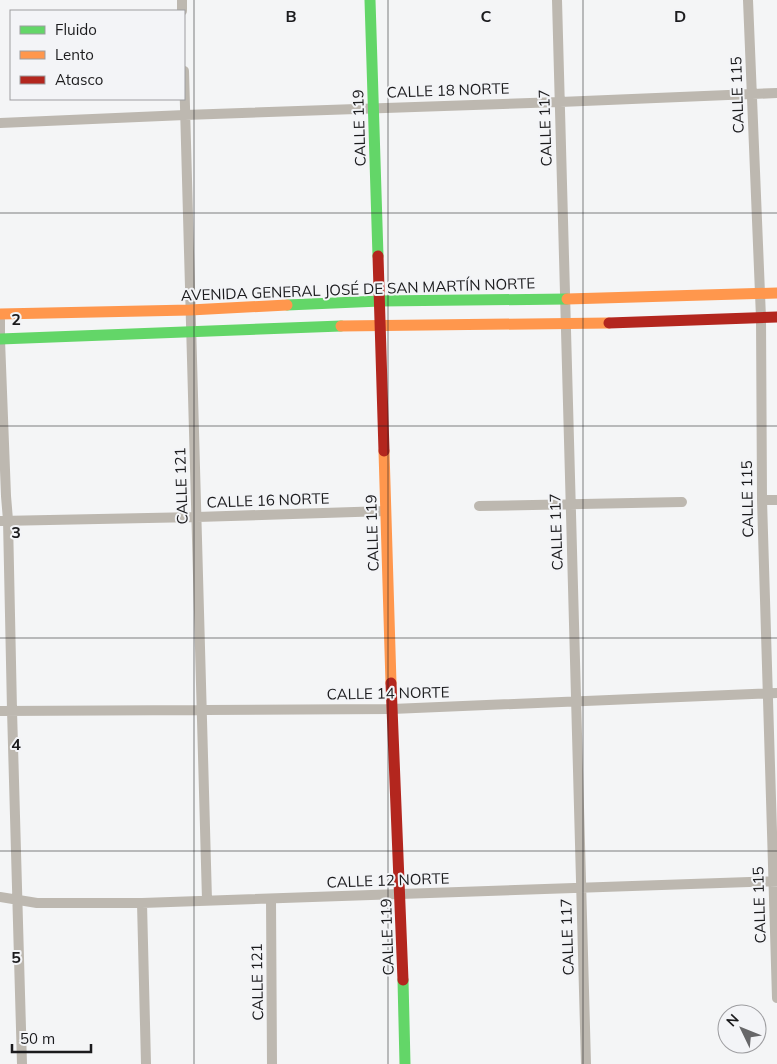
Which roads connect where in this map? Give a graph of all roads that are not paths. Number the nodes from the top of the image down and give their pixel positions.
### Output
1 (370, 0) edge
2 (557, 0) edge
3 (748, 0) edge
4 (777, 93) edge
5 (752, 94) junction
6 (185, 100) edge
7 (560, 102) junction
8 (374, 108) junction
9 (185, 115) junction
10 (0, 123) edge
11 (760, 293) junction
12 (777, 293) edge
13 (565, 299) junction
14 (380, 301) junction
15 (190, 310) junction
16 (0, 314) edge
17 (777, 317) edge
18 (760, 318) junction
19 (0, 320) edge
20 (566, 324) junction
21 (380, 325) junction
22 (191, 331) junction
23 (0, 339) edge
24 (762, 500) junction
25 (777, 500) edge
26 (682, 502) dead end
27 (571, 505) junction
28 (479, 506) dead end
29 (386, 511) junction
30 (197, 517) junction
31 (4, 521) edge
32 (772, 693) edge
33 (576, 702) junction
34 (392, 709) junction
35 (12, 710) junction
36 (202, 710) junction
37 (0, 711) edge
38 (775, 881) edge
39 (581, 889) junction
40 (400, 895) junction
41 (0, 898) edge
42 (271, 899) junction
43 (18, 900) junction
44 (207, 900) junction
45 (142, 903) junction
46 (777, 998) edge
47 (22, 1064) edge
48 (146, 1064) edge
49 (272, 1064) edge
50 (405, 1064) edge
51 (586, 1064) edge

1 - 8 main road, CALLE 119
2 - 7 street, CALLE 117
3 - 5 street, CALLE 115
4 - 5 street, CALLE 18 NORTE
5 - 7 street, CALLE 18 NORTE
5 - 11 street, CALLE 115
6 - 9 street, CALLE 121
7 - 8 street, CALLE 18 NORTE
7 - 13 street, CALLE 117
8 - 9 street, CALLE 18 NORTE
8 - 14 main road, CALLE 119
9 - 10 street, CALLE 18 NORTE
9 - 15 street, CALLE 121
11 - 12 main road, AVENIDA GENERAL JOSÉ DE SAN MARTÍN NORTE
11 - 13 main road, AVENIDA GENERAL JOSÉ DE SAN MARTÍN NORTE
11 - 18 street, CALLE 115
13 - 14 main road, AVENIDA GENERAL JOSÉ DE SAN MARTÍN NORTE
13 - 20 street, CALLE 117
14 - 15 main road, AVENIDA GENERAL JOSÉ DE SAN MARTÍN NORTE
14 - 21 main road, CALLE 119
15 - 16 main road, AVENIDA GENERAL JOSÉ DE SAN MARTÍN NORTE
15 - 22 street, CALLE 121
17 - 18 main road
18 - 20 main road
18 - 24 street, CALLE 115
19 - 23 street
20 - 21 main road
20 - 27 street, CALLE 117
21 - 22 main road
21 - 29 main road, CALLE 119
22 - 23 main road
22 - 30 street, CALLE 121
23 - 31 street
24 - 25 street
24 - 32 street, CALLE 115
26 - 27 street
27 - 28 street
27 - 33 street, CALLE 117
29 - 30 street, CALLE 16 NORTE
29 - 34 main road, CALLE 119
30 - 31 street, CALLE 16 NORTE
30 - 36 street, CALLE 121
31 - 35 street
32 - 33 street, CALLE 14 NORTE
32 - 38 street, CALLE 115
33 - 34 street, CALLE 14 NORTE
33 - 39 street, CALLE 117
34 - 36 street, CALLE 14 NORTE
34 - 40 main road, CALLE 119
35 - 36 street, CALLE 14 NORTE
35 - 37 street, CALLE 14 NORTE
35 - 43 street
36 - 44 street, CALLE 121
38 - 39 street, CALLE 12 NORTE
38 - 46 street, CALLE 115
39 - 40 street, CALLE 12 NORTE
39 - 51 street, CALLE 117
40 - 42 street, CALLE 12 NORTE
40 - 50 main road, CALLE 119
41 - 43 street, CALLE 12 NORTE
42 - 44 street, CALLE 12 NORTE
42 - 49 street, CALLE 121
43 - 45 street, CALLE 12 NORTE
43 - 47 street
44 - 45 street, CALLE 12 NORTE
45 - 48 street

